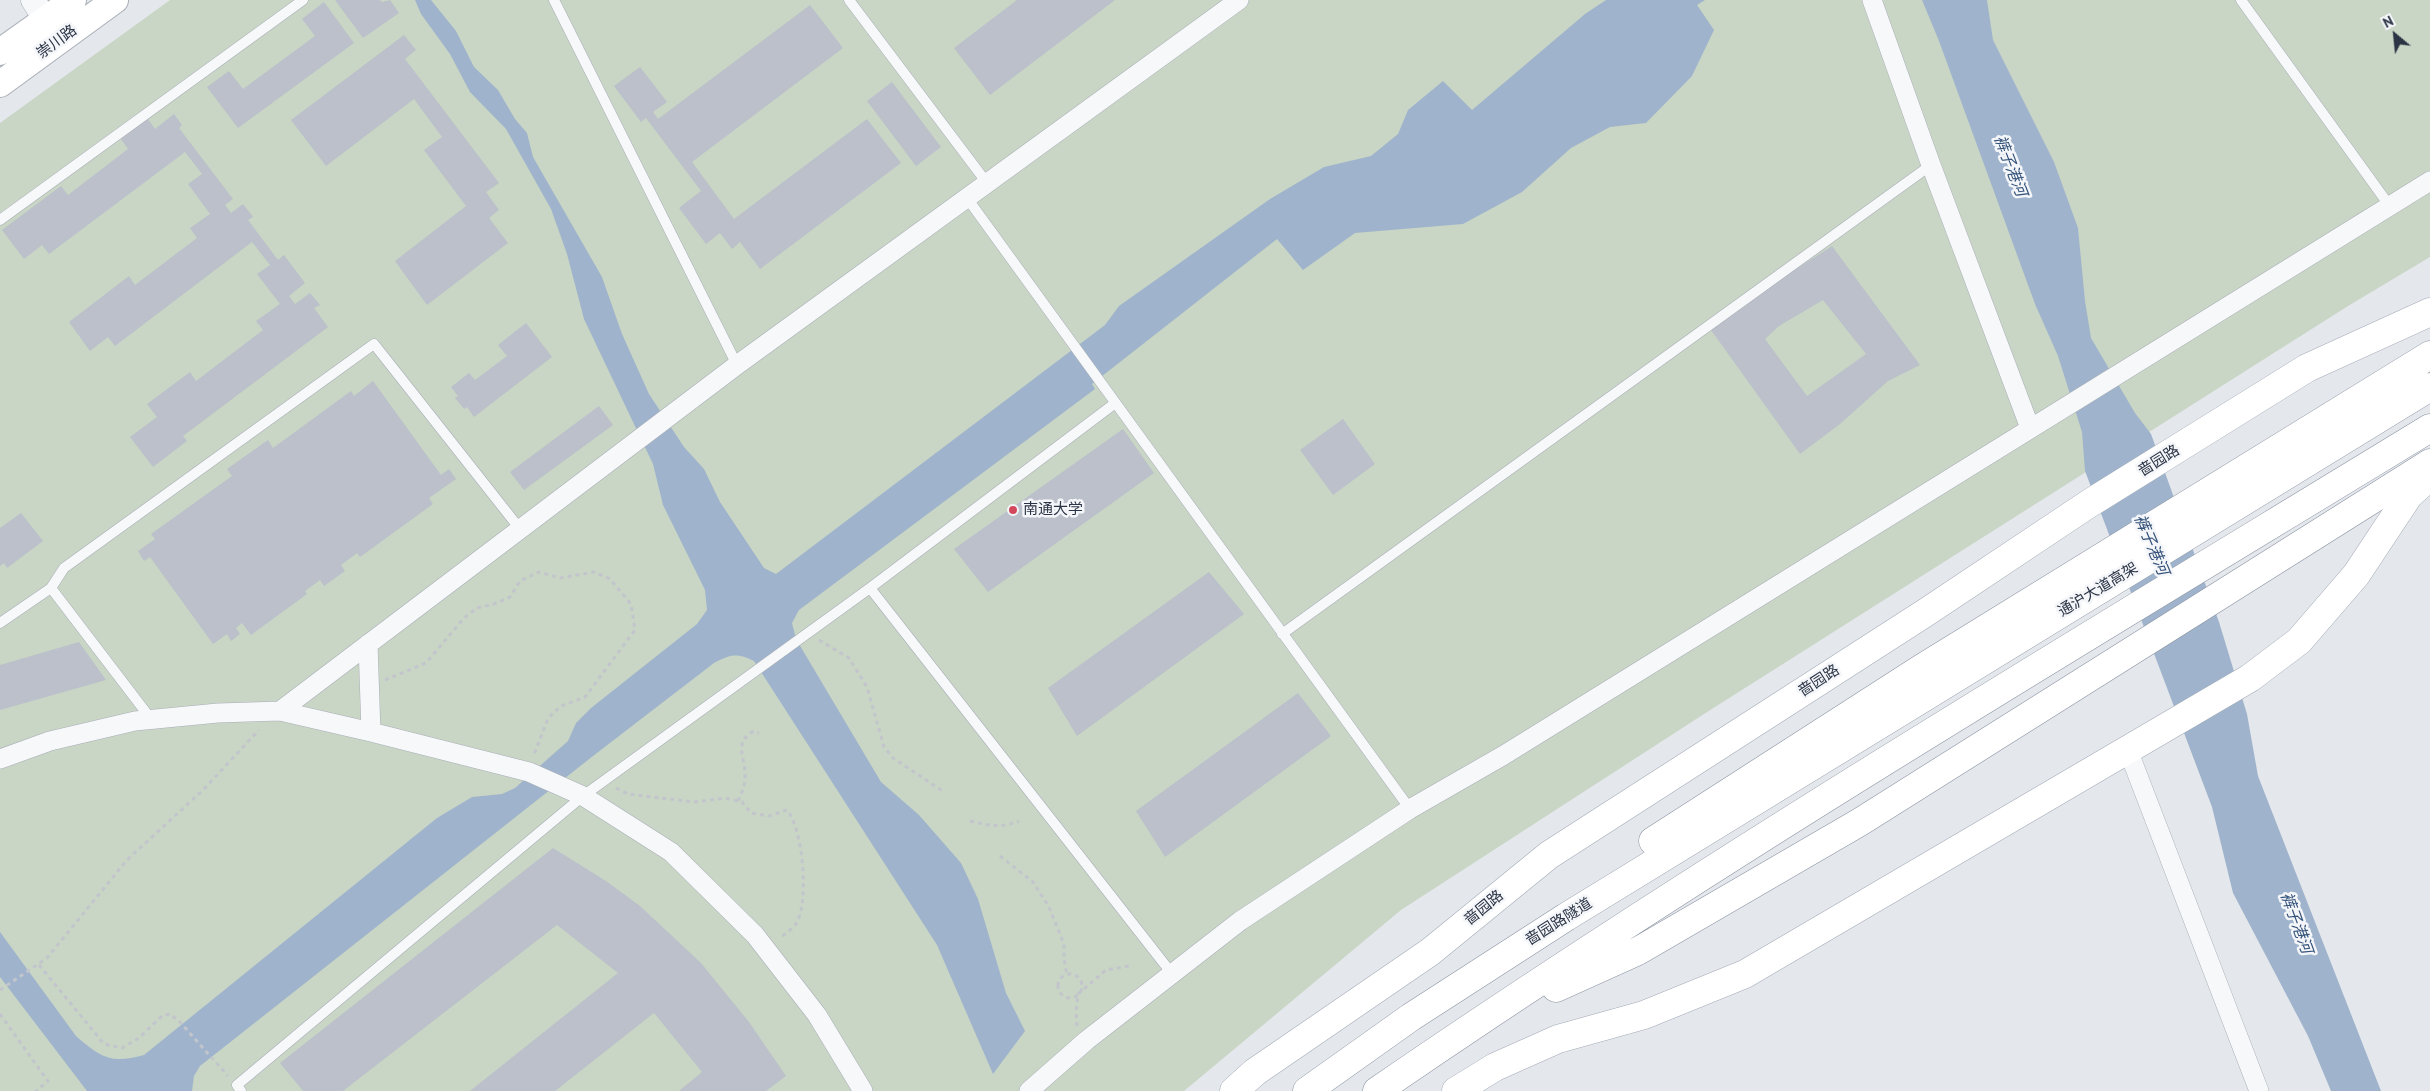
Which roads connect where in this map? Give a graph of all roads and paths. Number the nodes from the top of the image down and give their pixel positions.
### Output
1 (115, 0) edge
2 (303, 0) edge
3 (554, 0) edge
4 (849, 0) edge
5 (1872, 0) edge
6 (2241, 0) edge
7 (1231, 2) edge
8 (75, 6) edge
9 (46, 20) edge
10 (0, 52) edge
11 (0, 84) edge
12 (1931, 165) junction
13 (2430, 181) edge
14 (987, 183) junction
15 (967, 198) junction
16 (2389, 206) junction
17 (0, 220) edge
18 (2430, 312) edge
19 (2430, 355) edge
20 (737, 365) junction
21 (2430, 387) edge
22 (1114, 404) junction
23 (2030, 428) junction
24 (2430, 428) edge
25 (2430, 463) edge
26 (2430, 476) edge
27 (520, 529) junction
28 (51, 588) junction
29 (870, 588) junction
30 (0, 623) edge
31 (1282, 634) junction
32 (805, 635) junction
33 (368, 644) junction
34 (368, 683) junction
35 (280, 711) junction
36 (150, 719) junction
37 (371, 732) junction
38 (760, 733) dead end
39 (2128, 750) junction
40 (0, 759) edge
41 (1817, 762) joint
42 (527, 771) junction
43 (603, 781) junction
44 (576, 792) junction
45 (944, 792) dead end
46 (738, 801) junction
47 (1410, 808) junction
48 (970, 821) dead end
49 (1019, 821) dead end
50 (1000, 856) dead end
51 (767, 950) junction
52 (39, 965) junction
53 (1129, 966) dead end
54 (1067, 975) junction
55 (1173, 975) junction
56 (0, 990) edge
57 (1078, 994) junction
58 (0, 1014) edge
59 (1411, 1017) junction
60 (1472, 1025) junction
61 (1087, 1040) junction
62 (239, 1088) edge
63 (860, 1090) edge
64 (36, 1091) edge
65 (1029, 1091) edge
66 (1234, 1091) edge
67 (1307, 1091) edge
68 (1377, 1091) edge
69 (1456, 1091) edge
70 (2259, 1091) edge

1 - 8 main road, 崇川路
2 - 17 lane
3 - 20 lane
4 - 14 lane
5 - 12 street
6 - 16 lane
7 - 14 street
8 - 9 main road, 崇川路
9 - 10 main road, 崇川路
9 - 11 main road, 崇川路
12 - 23 street
12 - 31 lane
13 - 16 street
14 - 15 street
15 - 20 street
15 - 22 lane
16 - 23 street
18 - 66 main road, 啬园路
19 - 59 main road
20 - 27 street
21 - 41 main road, 通沪大道高架
22 - 29 lane
22 - 31 lane
23 - 47 street
24 - 60 main road
25 - 60 main road
26 - 39 main road
27 - 28 lane
27 - 33 street
28 - 30 lane
28 - 36 lane
29 - 32 lane
29 - 55 lane
31 - 47 lane
32 - 43 lane
32 - 45 path
33 - 34 street
33 - 35 street
34 - 37 street
34 - 42 path
35 - 36 street
35 - 37 street
35 - 52 path
36 - 40 street
37 - 42 street
38 - 46 path
39 - 69 main road
39 - 70 street
41 - 59 main road, 啬园路隧道
42 - 44 street
43 - 44 lane
43 - 46 path
44 - 51 street
44 - 62 lane
46 - 51 path
47 - 55 street
48 - 49 path
50 - 54 path
51 - 63 street
52 - 56 path
52 - 62 path
53 - 57 path
54 - 57 path
54 - 57 path
55 - 61 street
57 - 61 path
58 - 64 path
59 - 67 main road, 啬园路隧道
60 - 68 main road
61 - 65 street

